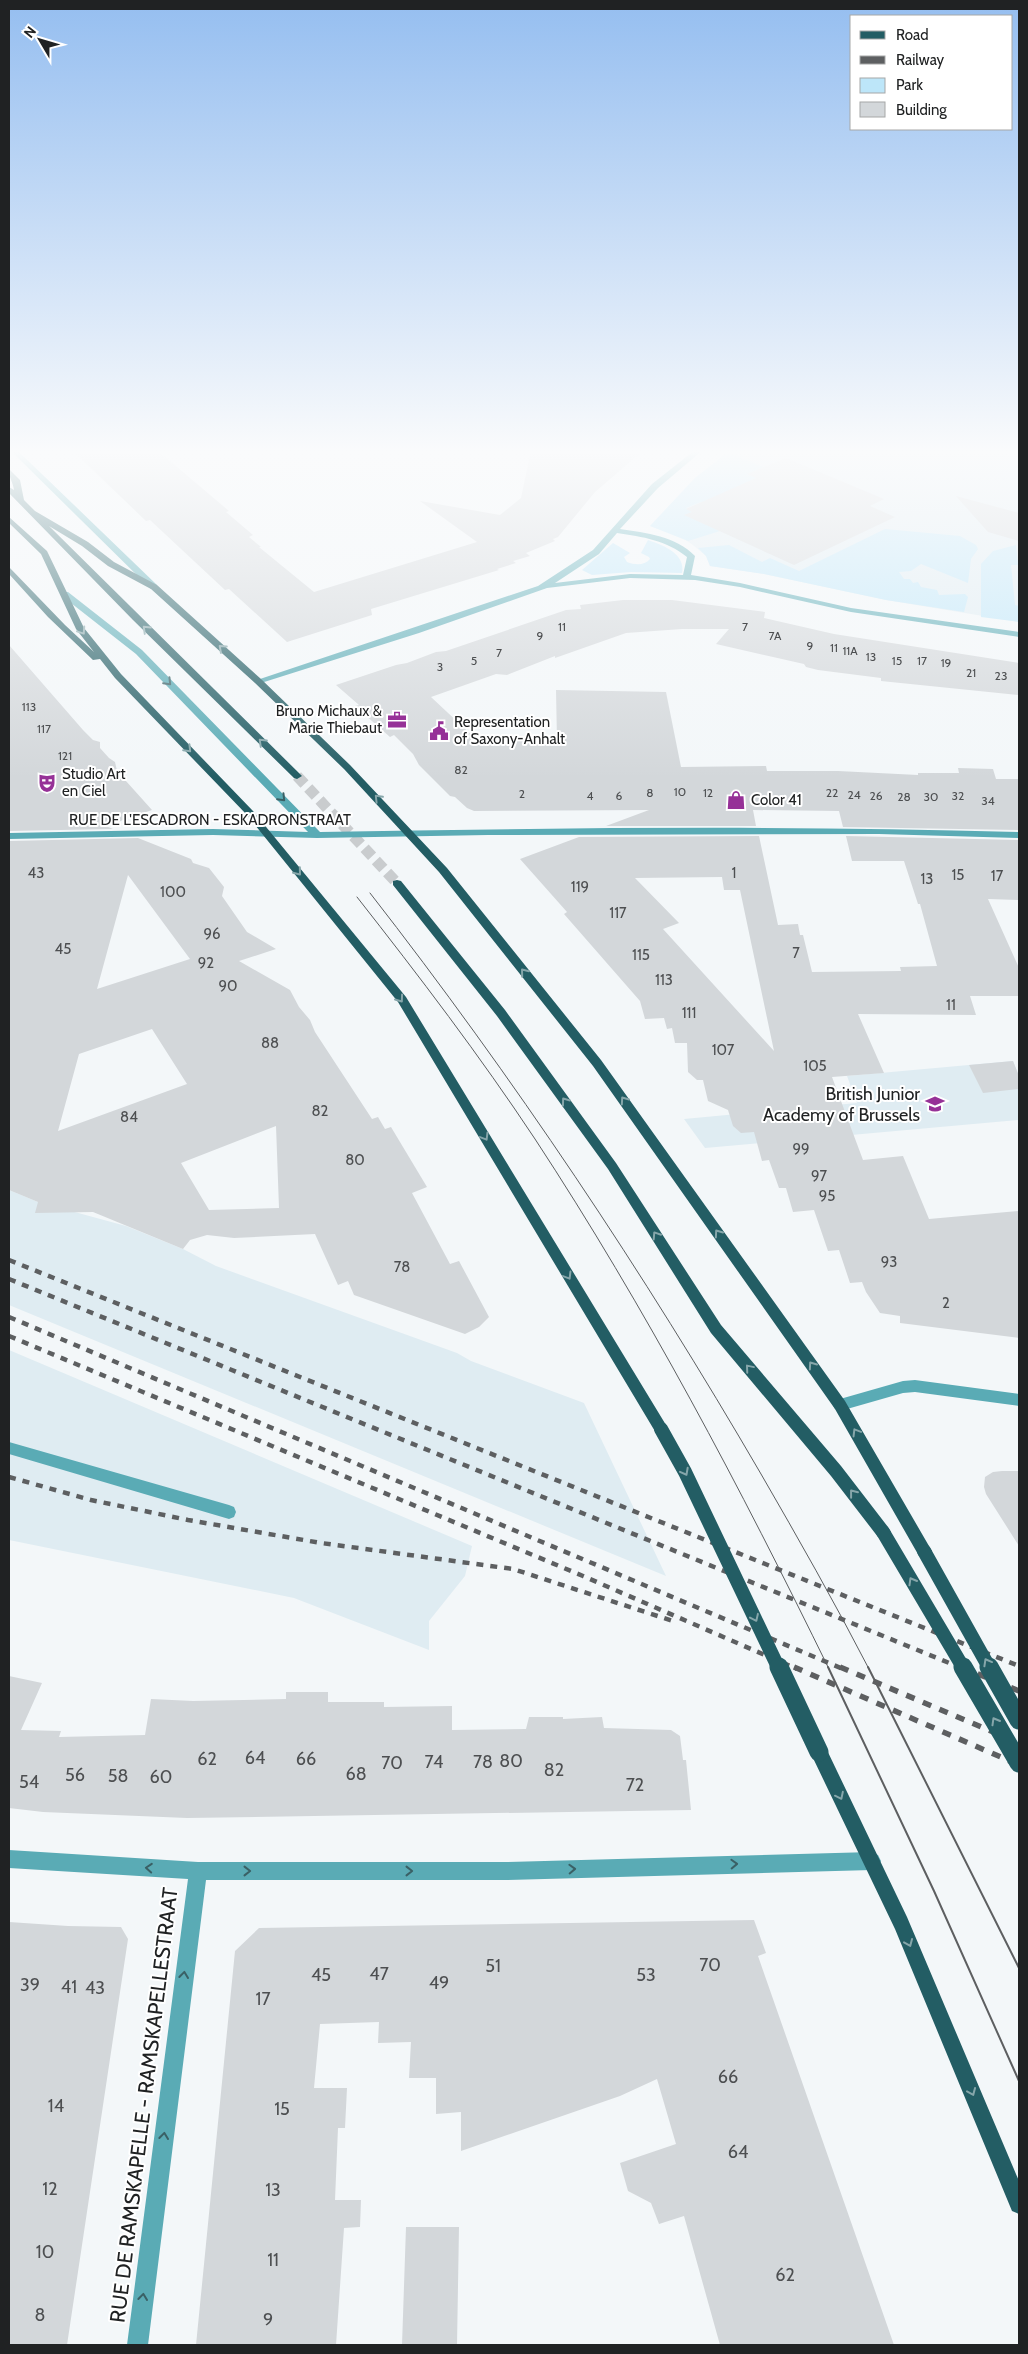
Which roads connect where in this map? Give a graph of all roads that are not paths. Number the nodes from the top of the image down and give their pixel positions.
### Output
1 (48, 560) edge
2 (80, 560) edge
3 (106, 560) edge
4 (126, 560) edge
5 (585, 560) edge
6 (690, 560) edge
7 (9, 569) edge
8 (572, 569) junction
9 (687, 578) junction
10 (588, 580) junction
11 (154, 587) junction
12 (541, 588) junction
13 (65, 594) junction
14 (1019, 635) edge
15 (118, 676) junction
16 (258, 681) junction
17 (297, 776) tunnel mouth
18 (267, 834) junction
19 (411, 834) junction
20 (317, 835) junction
21 (1019, 835) edge
22 (9, 836) edge
23 (397, 883) tunnel mouth
24 (1019, 1400) edge
25 (840, 1405) junction
26 (9, 1448) edge
27 (229, 1512) dead end
28 (1019, 1720) edge
29 (1019, 1763) edge
30 (9, 1859) edge
31 (872, 1861) junction
32 (198, 1872) junction
33 (1019, 2204) edge
34 (136, 2345) edge

1 - 13 main road
17 -> 2 main road
3 - 11 main road
4 - 11 street
5 - 8 street
6 - 9 street
7 - 15 main road
8 - 10 street
8 - 12 street
9 - 10 street
9 - 14 street
10 - 12 street
16 -> 11 main road
12 - 16 street
13 -> 15 main road
13 -> 20 street
15 -> 18 main road
19 -> 16 main road
18 - 20 street, RUE DE L'ESCADRON - ESKADRONSTRAAT
18 - 22 street, RUE DE L'ESCADRON - ESKADRONSTRAAT
18 -> 31 main road, bridge
19 - 20 street, RUE DE L'ESCADRON - ESKADRONSTRAAT
19 - 21 street, RUE DE L'ESCADRON - ESKADRONSTRAAT
25 -> 19 main road
29 -> 23 main road, bridge
24 - 25 street
28 -> 25 main road, bridge
26 - 27 street
32 -> 30 street
32 -> 31 street
31 -> 33 main road
34 -> 32 street, RUE DE RAMSKAPELLE - RAMSKAPELLESTRAAT

